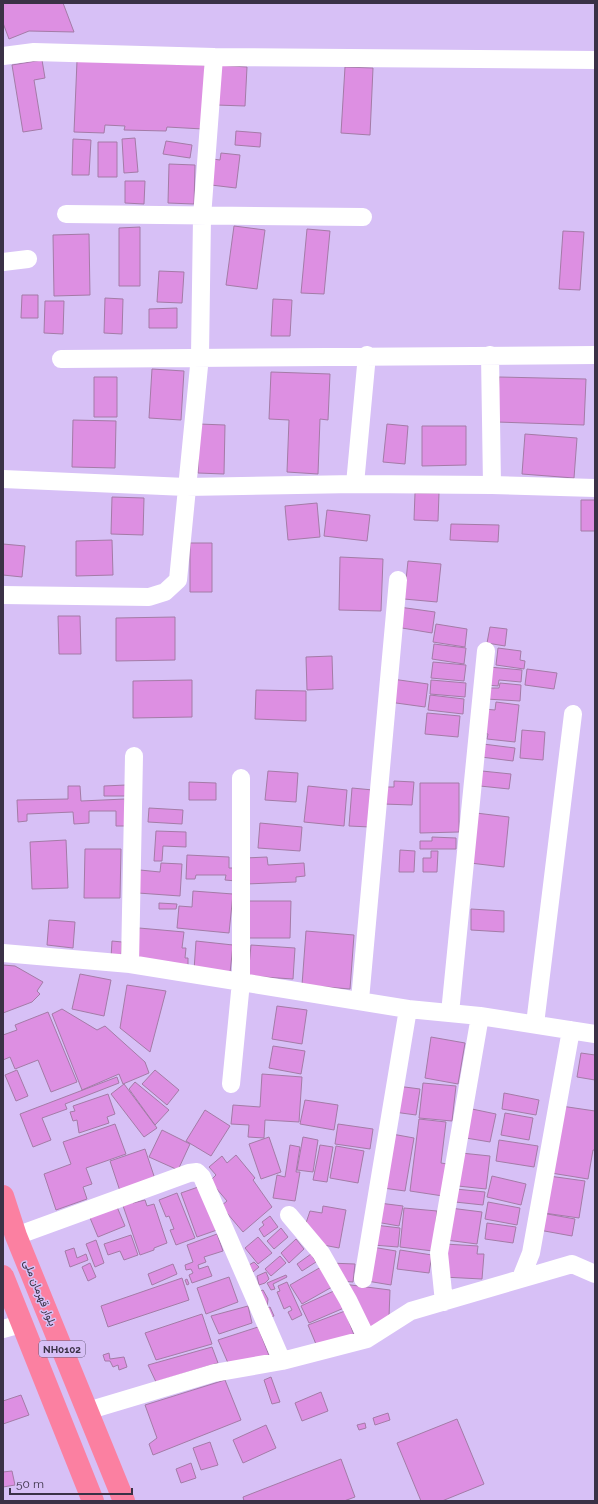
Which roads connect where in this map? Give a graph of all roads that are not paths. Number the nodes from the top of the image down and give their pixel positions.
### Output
1 (3, 56) edge
2 (214, 57) junction
3 (595, 60) edge
4 (66, 214) dead end
5 (202, 216) junction
6 (363, 217) dead end
7 (28, 259) dead end
8 (3, 262) edge
9 (367, 355) junction
10 (490, 355) junction
11 (595, 355) edge
12 (200, 356) junction
13 (61, 359) dead end
14 (3, 479) edge
15 (355, 484) junction
16 (492, 485) junction
17 (186, 486) junction
18 (595, 488) edge
19 (398, 580) dead end
20 (3, 595) edge
21 (486, 651) dead end
22 (573, 714) dead end
23 (134, 756) dead end
24 (241, 778) dead end
25 (3, 953) edge
26 (130, 964) junction
27 (240, 982) junction
28 (360, 1000) junction
29 (408, 1009) junction
30 (450, 1013) junction
31 (480, 1016) junction
32 (535, 1024) junction
33 (571, 1030) junction
34 (595, 1034) edge
35 (231, 1084) dead end
36 (3, 1196) edge
37 (289, 1215) dead end
38 (16, 1236) junction
39 (595, 1274) edge
40 (3, 1276) edge
41 (521, 1278) junction
42 (363, 1279) dead end
43 (444, 1302) junction
44 (12, 1327) edge
45 (367, 1339) junction
46 (282, 1361) junction
47 (87, 1411) junction
48 (93, 1501) edge
49 (124, 1501) edge

1 - 2 street
2 - 3 street
2 - 5 street
4 - 5 street
5 - 6 street
5 - 12 street
7 - 8 street
9 - 10 street
9 - 12 street
9 - 15 street
10 - 11 street
10 - 16 street
12 - 13 street
12 - 17 street
14 - 17 street
15 - 16 street
15 - 17 street
16 - 18 street
17 - 20 street
19 - 28 street
21 - 30 street
22 - 32 street
23 - 26 street
24 - 27 street
25 - 26 street
26 - 27 street
27 - 28 street
27 - 35 street
28 - 29 street
29 - 30 street
29 - 42 street
30 - 31 street
31 - 32 street
31 - 43 street
32 - 33 street
33 - 34 street
33 - 41 street
36 - 38 highway, بلوار قهرمان ملی / NH0102
37 - 45 street
38 - 46 street
38 - 47 highway, بلوار قهرمان ملی / NH0102
39 - 41 street
40 - 44 highway, NH0102
41 - 43 street
43 - 45 street
44 - 48 highway, NH0102
45 - 46 street
46 - 47 street
47 - 49 highway, بلوار قهرمان ملی / NH0102

